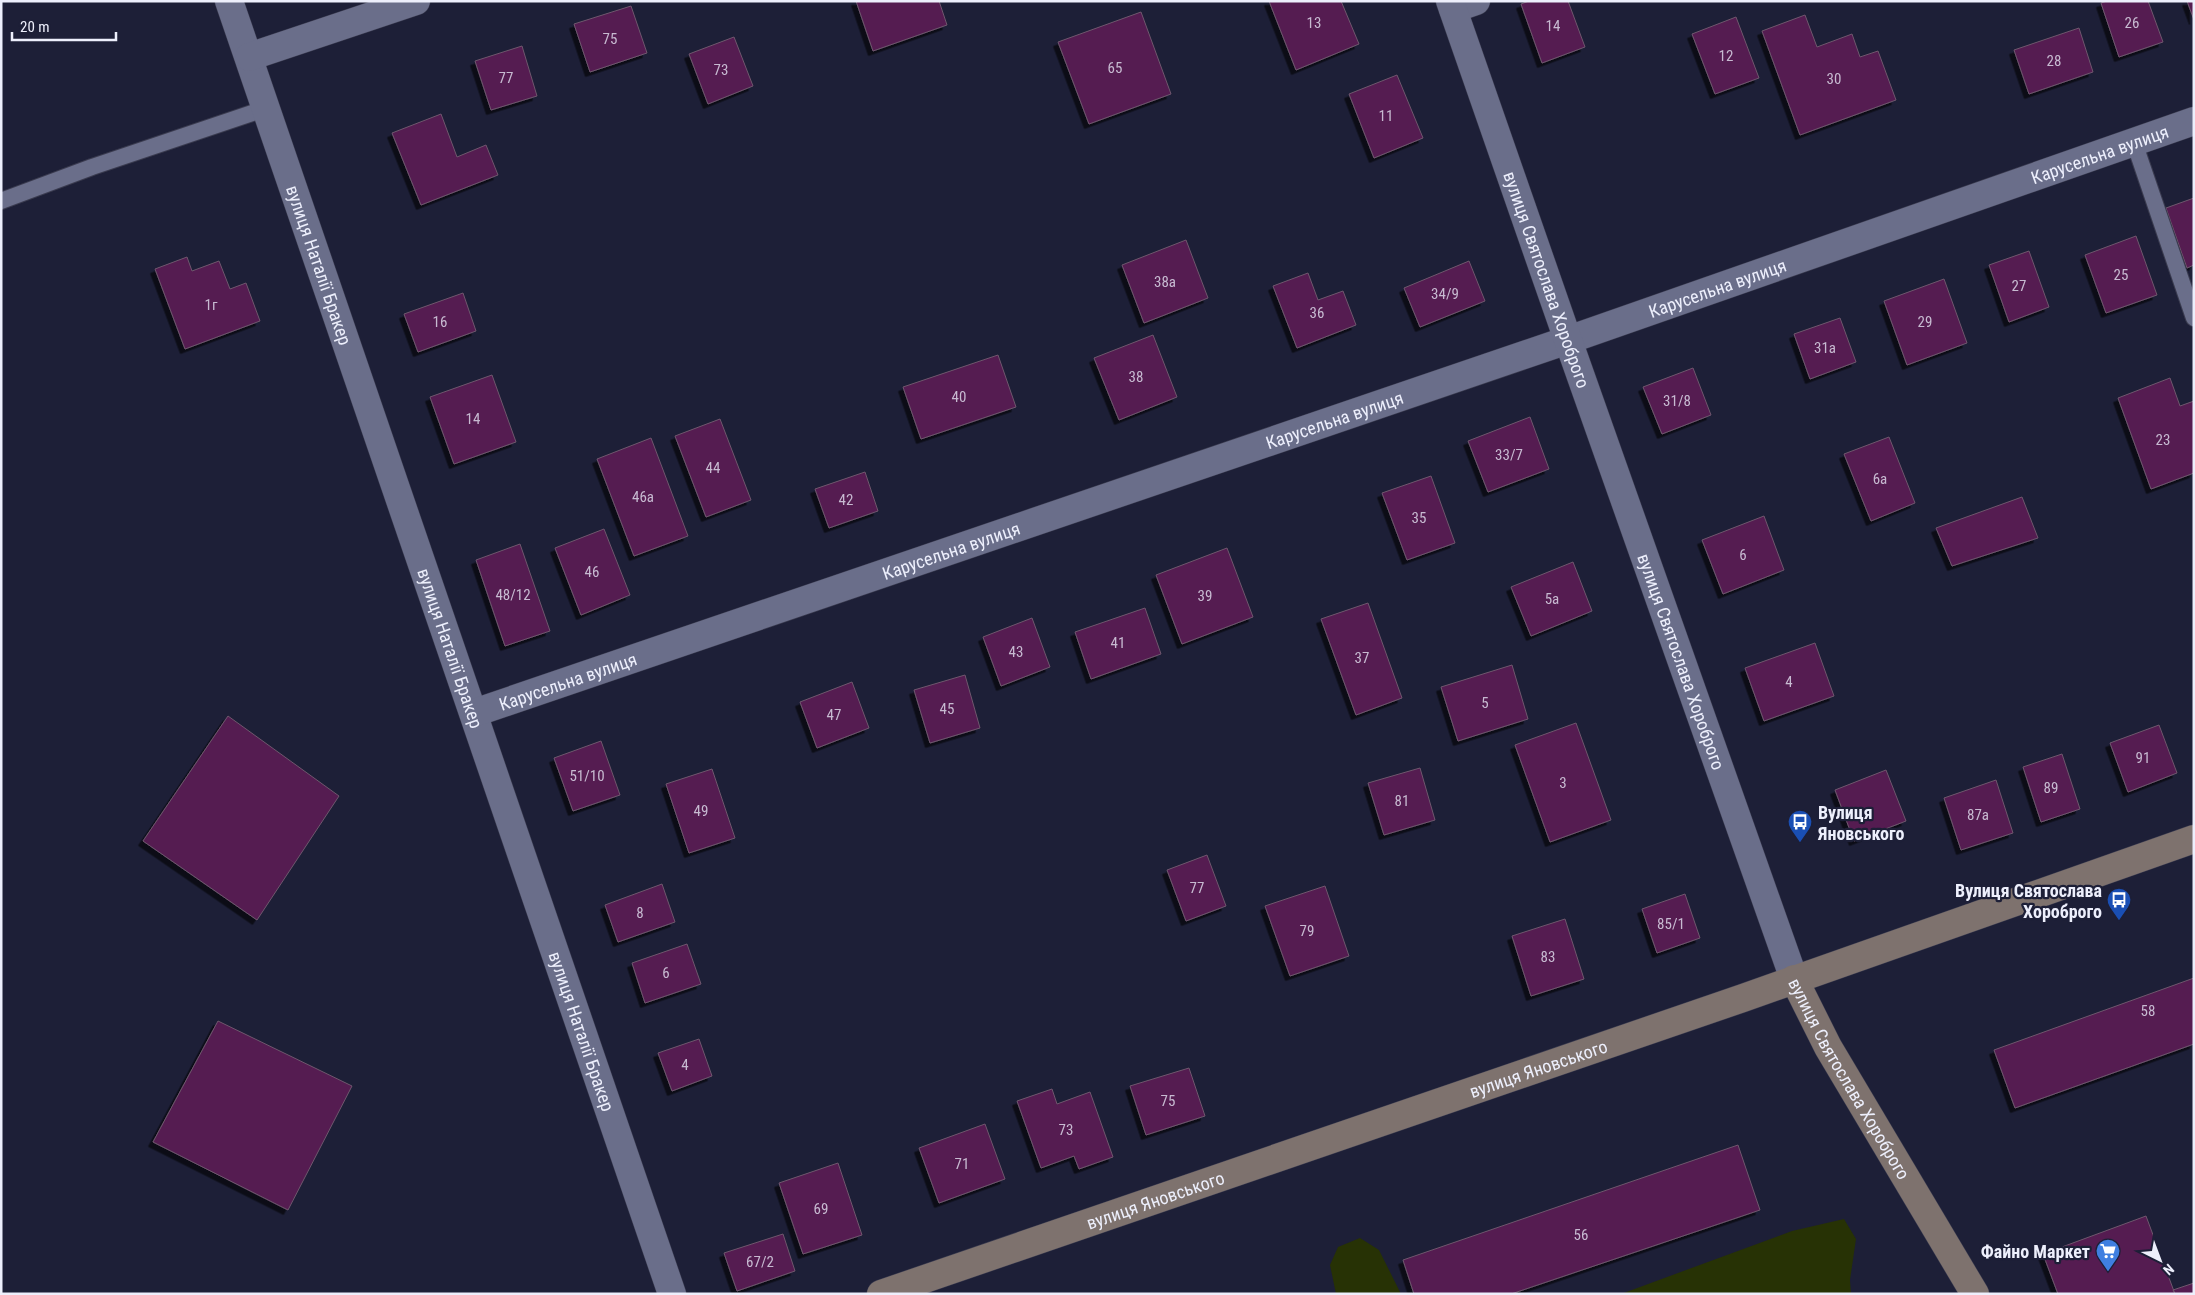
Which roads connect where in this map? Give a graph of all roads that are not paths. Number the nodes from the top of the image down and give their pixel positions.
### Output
1 (229, 1) edge
2 (416, 1) edge
3 (1460, 4) edge
4 (249, 57) junction
5 (267, 108) junction
6 (2194, 121) edge
7 (2134, 142) junction
8 (1, 201) edge
9 (2194, 318) edge
10 (1568, 340) junction
11 (474, 713) junction
12 (2194, 839) edge
13 (1794, 979) junction
14 (672, 1294) edge
15 (881, 1294) edge
16 (1975, 1294) edge

1 - 4 street, вулиця Наталії Бракер
2 - 4 street
3 - 10 street, вулиця Святослава Хороброго
4 - 5 street, вулиця Наталії Бракер
5 - 8 lane
5 - 11 street, вулиця Наталії Бракер
6 - 7 street, Карусельна вулиця
7 - 9 lane
7 - 10 street, Карусельна вулиця
10 - 11 street, Карусельна вулиця
10 - 13 street, вулиця Святослава Хороброго
11 - 14 street, вулиця Наталії Бракер
12 - 13 main road, вулиця Яновського
13 - 15 main road, вулиця Яновського
13 - 16 main road, вулиця Святослава Хороброго

